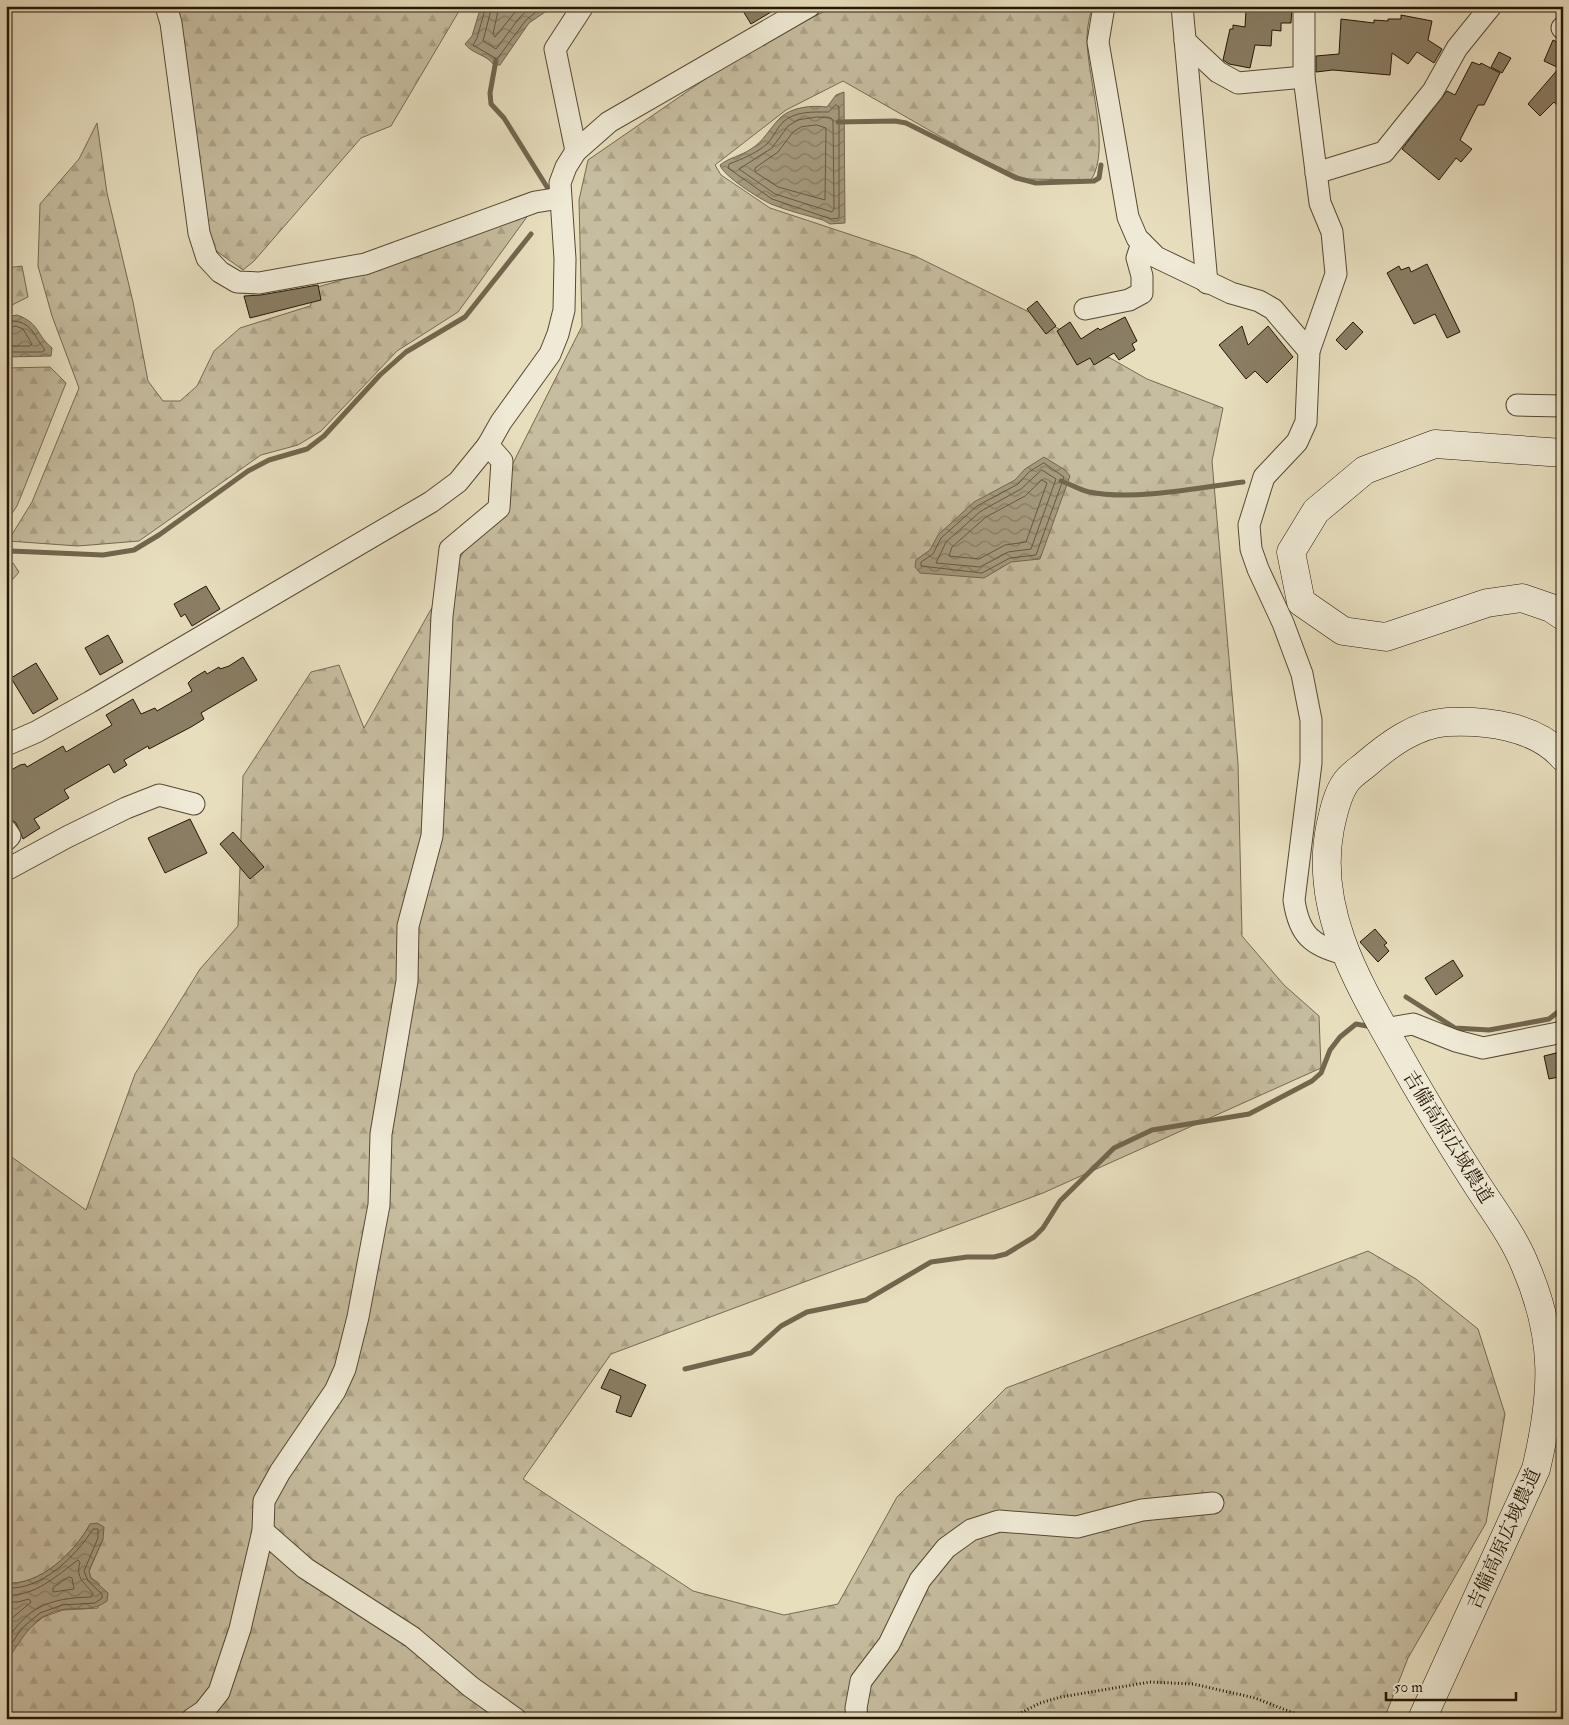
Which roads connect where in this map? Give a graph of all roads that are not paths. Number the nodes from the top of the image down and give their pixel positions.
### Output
1 (166, 6) edge
2 (583, 6) edge
3 (810, 6) edge
4 (1104, 6) edge
5 (1182, 6) edge
6 (1304, 6) edge
7 (1491, 6) edge
8 (1185, 41) junction
9 (1304, 77) junction
10 (576, 152) junction
11 (1316, 172) junction
12 (560, 198) junction
13 (1142, 243) junction
14 (1207, 283) junction
15 (1085, 309) dead end
16 (1309, 350) junction
17 (1517, 405) dead end
18 (1563, 406) edge
19 (488, 445) junction
20 (1563, 453) edge
21 (1563, 616) edge
22 (6, 745) edge
23 (1561, 750) edge
24 (194, 804) dead end
25 (6, 830) edge
26 (6, 840) edge
27 (6, 870) edge
28 (1345, 954) junction
29 (1384, 1029) junction
30 (1563, 1032) edge
31 (1213, 1503) dead end
32 (263, 1531) junction
33 (192, 1719) edge
34 (516, 1719) edge
35 (857, 1719) edge
36 (1422, 1719) edge

1 - 12 street
2 - 10 street
3 - 10 street
4 - 13 street
5 - 8 street
6 - 9 street
7 - 11 street
8 - 9 street
8 - 14 street
9 - 11 street
10 - 12 street
11 - 16 street
12 - 19 street
13 - 14 street
13 - 15 street
14 - 16 street
16 - 28 street
17 - 18 street
19 - 22 street
19 - 32 street
20 - 21 street
23 - 28 street, 吉備高原広域農道
24 - 27 street
25 - 26 street
28 - 29 street, 吉備高原広域農道
29 - 30 street
29 - 36 street, 吉備高原広域農道
31 - 35 street
32 - 33 street
32 - 34 street

